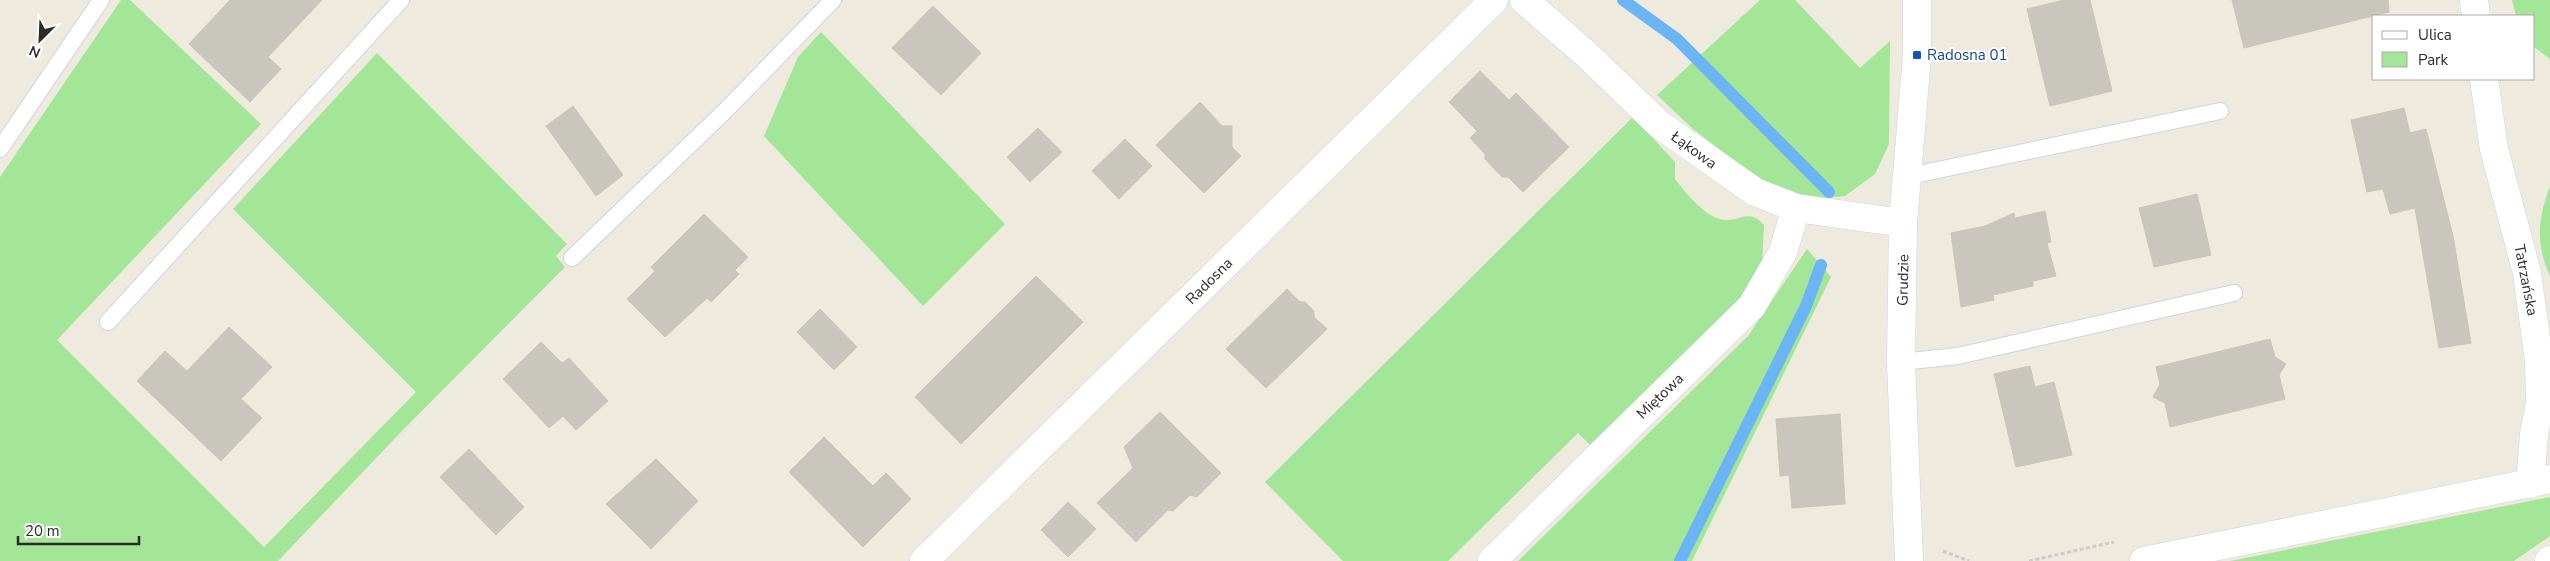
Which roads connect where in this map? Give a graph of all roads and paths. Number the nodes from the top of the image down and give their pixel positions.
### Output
1 (101, 0) edge
2 (401, 0) edge
3 (833, 0) edge
4 (1494, 0) edge
5 (1524, 0) edge
6 (1917, 0) edge
7 (2474, 0) edge
8 (2476, 15) edge
9 (2484, 80) edge
10 (2220, 111) dead end
11 (0, 149) edge
12 (1909, 176) junction
13 (1796, 208) junction
14 (1903, 223) junction
15 (572, 258) dead end
16 (2234, 293) dead end
17 (108, 322) dead end
18 (1901, 362) junction
19 (2540, 482) edge
20 (924, 561) edge
21 (1492, 561) edge
22 (1909, 561) edge
23 (2144, 561) edge

1 - 11 lane
2 - 17 lane
3 - 15 lane
4 - 20 street, Radosna
5 - 13 street, Łąkowa
6 - 12 street, Grudzie
7 - 8 street
9 - 19 street, Tatrzańska
10 - 12 lane
12 - 14 street, Grudzie
13 - 14 street, Łąkowa
13 - 21 street, Miętowa
14 - 18 street, Grudzie
16 - 18 lane
18 - 22 street, Grudzie
19 - 23 street

